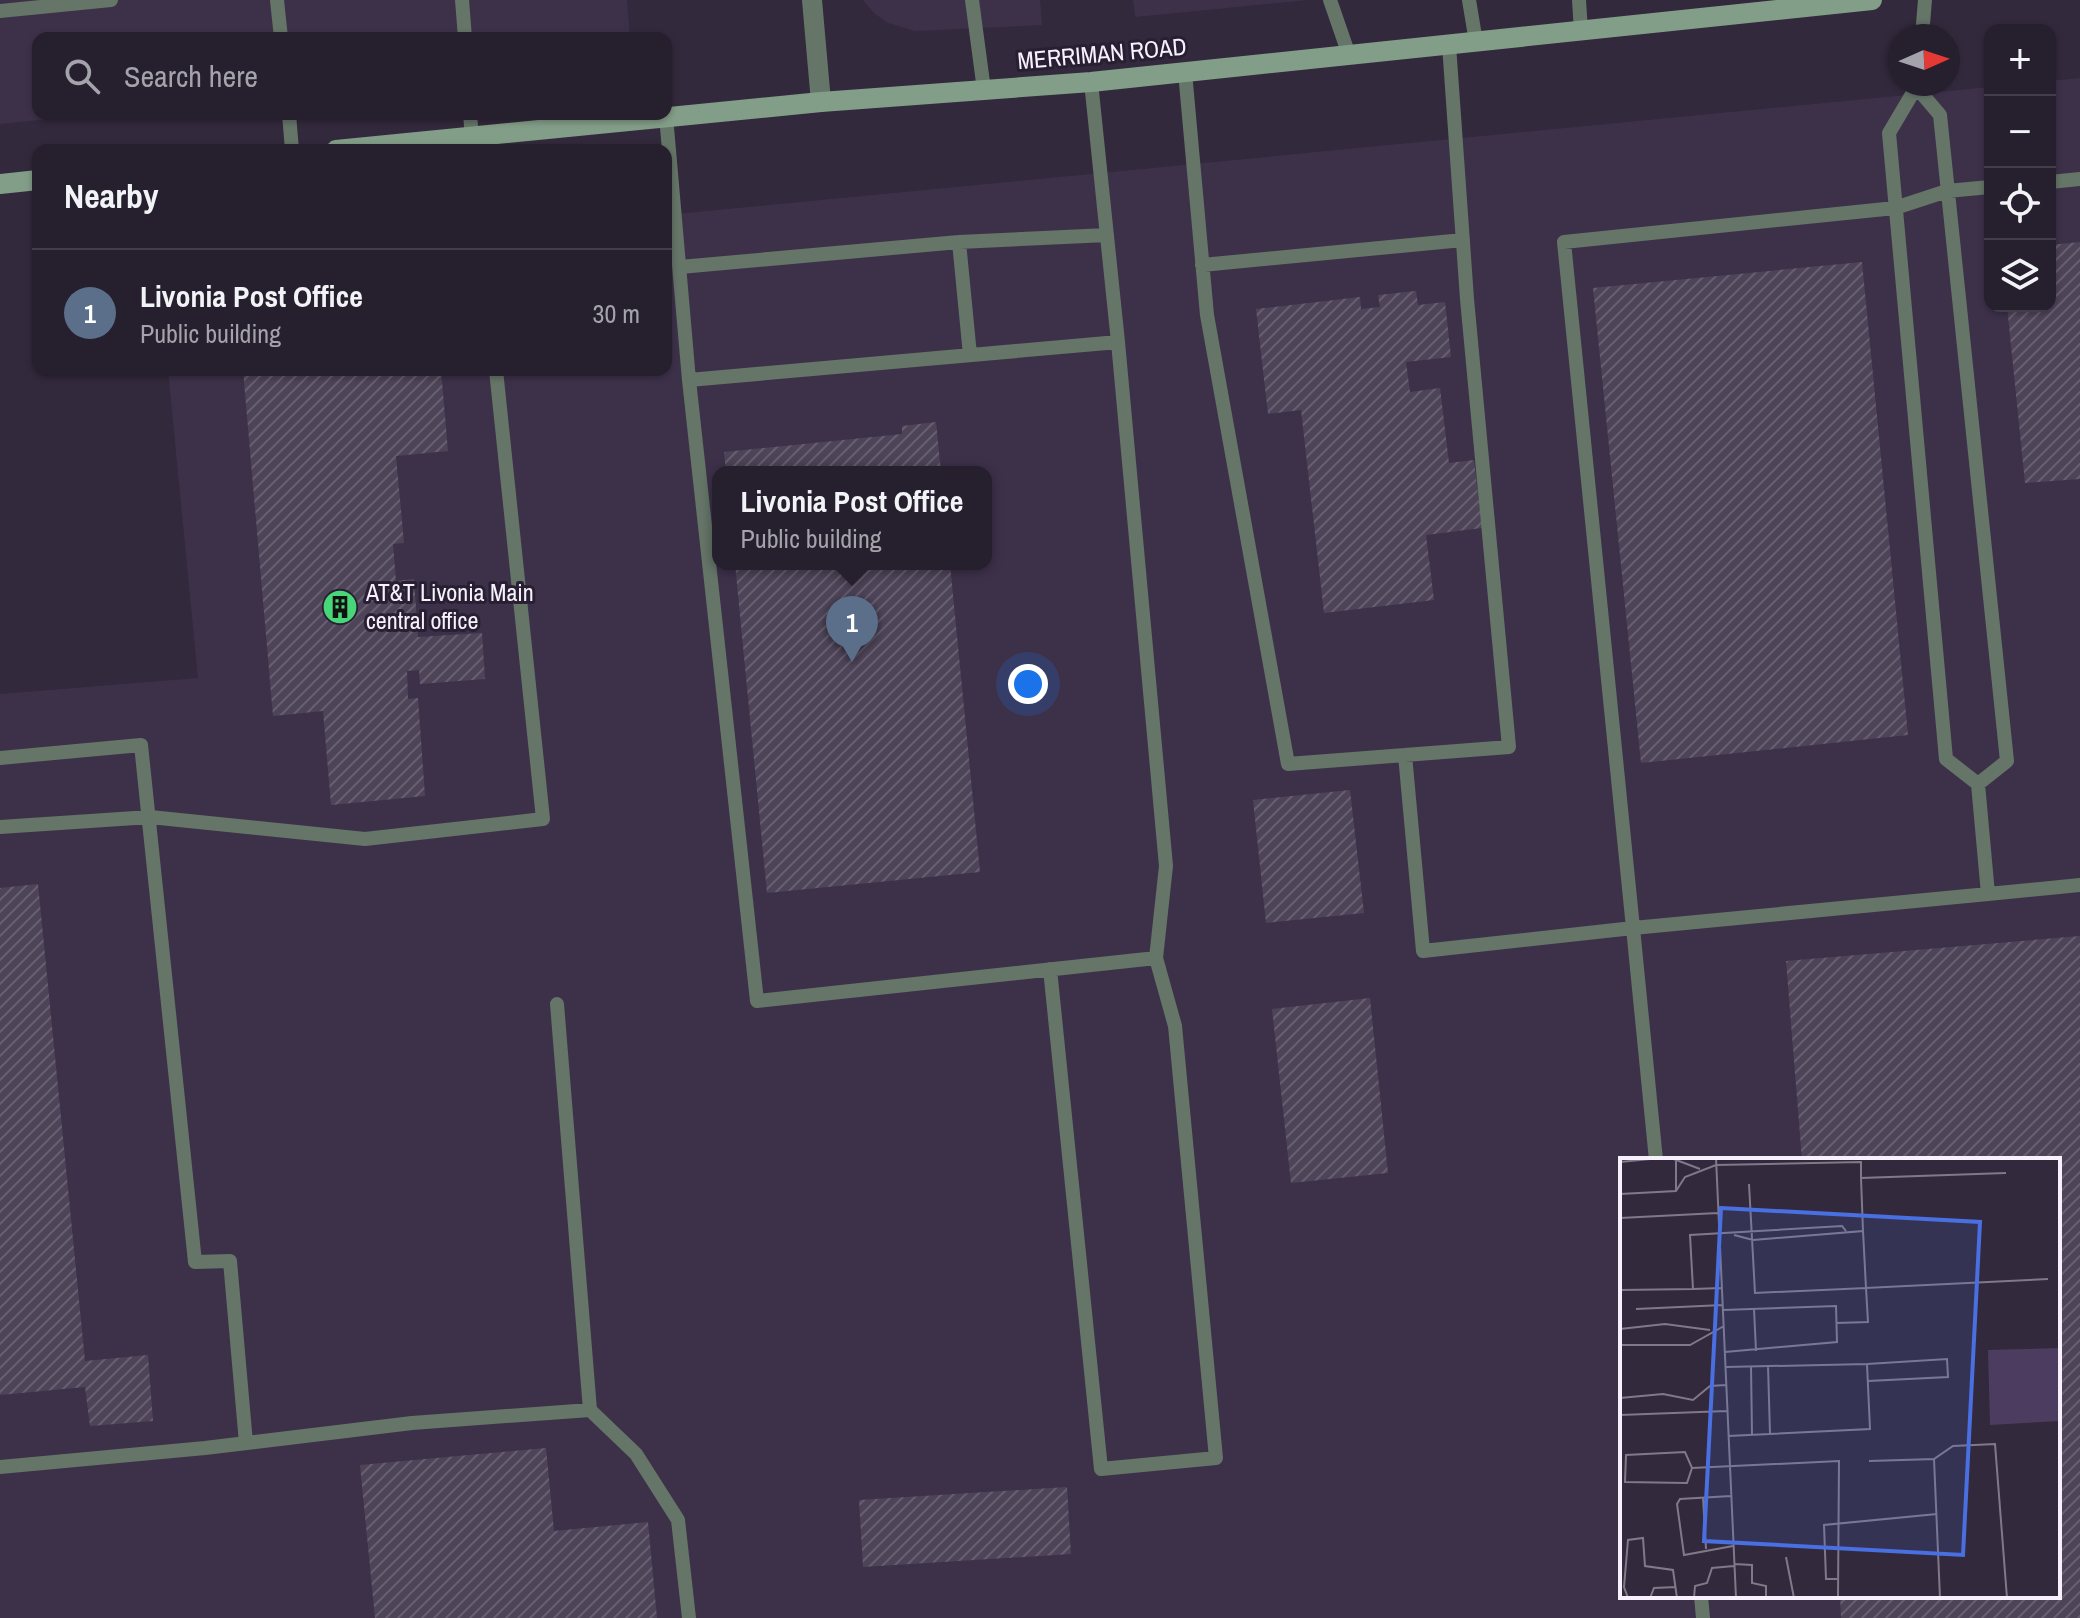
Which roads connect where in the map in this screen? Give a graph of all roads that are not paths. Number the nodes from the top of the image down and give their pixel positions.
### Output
1 (111, 0) edge
2 (277, 0) edge
3 (462, 0) edge
4 (812, 0) edge
5 (972, 0) edge
6 (1330, 0) edge
7 (1469, 0) edge
8 (1579, 0) edge
9 (1872, 0) edge
10 (1925, 0) edge
11 (0, 11) edge
12 (1923, 24) edge
13 (1581, 31) junction
14 (280, 32) edge
15 (465, 32) edge
16 (1476, 42) junction
17 (1449, 45) junction
18 (1349, 55) junction
19 (1185, 72) junction
20 (1091, 82) junction
21 (984, 90) junction
22 (1912, 96) edge
23 (1926, 96) edge
24 (821, 102) junction
25 (672, 115) edge
26 (290, 120) edge
27 (470, 120) edge
28 (637, 120) edge
29 (666, 120) edge
30 (472, 143) edge
31 (292, 144) edge
32 (669, 144) edge
33 (2080, 179) edge
34 (32, 181) edge
35 (672, 181) edge
36 (2056, 181) edge
37 (0, 184) edge
38 (1984, 188) edge
39 (1947, 191) junction
40 (1895, 208) junction
41 (1107, 235) junction
42 (1463, 240) junction
43 (959, 242) junction
44 (1202, 265) junction
45 (680, 267) junction
46 (1118, 342) junction
47 (970, 355) junction
48 (497, 376) edge
49 (689, 380) junction
50 (1405, 755) junction
51 (0, 758) edge
52 (1978, 784) junction
53 (150, 817) junction
54 (0, 827) edge
55 (2080, 885) edge
56 (1988, 894) junction
57 (1633, 928) junction
58 (1156, 958) junction
59 (1050, 969) junction
60 (557, 1004) dead end
61 (1656, 1158) edge
62 (590, 1410) junction
63 (246, 1443) junction
64 (0, 1467) edge
65 (1701, 1598) edge
66 (689, 1618) edge
67 (1703, 1618) edge

1 - 11 lane
2 - 14 lane
3 - 15 lane
4 - 24 street
5 - 21 lane
6 - 18 lane
7 - 16 lane
8 - 13 lane
9 - 13 main road, MERRIMAN ROAD
10 - 12 lane
13 - 16 main road, MERRIMAN ROAD
16 - 17 main road, MERRIMAN ROAD
17 - 18 main road, MERRIMAN ROAD
17 - 42 lane
18 - 19 main road, MERRIMAN ROAD
19 - 20 main road, MERRIMAN ROAD
19 - 44 lane
20 - 21 main road, MERRIMAN ROAD
20 - 41 lane
21 - 24 main road, MERRIMAN ROAD
22 - 40 lane
23 - 39 lane
24 - 25 main road, MERRIMAN ROAD
26 - 31 lane
27 - 30 lane
28 - 30 main road, MERRIMAN ROAD
29 - 32 lane
33 - 36 lane
34 - 37 main road
35 - 45 lane
38 - 39 lane
39 - 40 lane
39 - 52 lane
40 - 52 lane
40 - 57 lane
41 - 43 lane
41 - 46 lane
42 - 44 lane
42 - 50 lane
43 - 45 lane
43 - 47 lane
44 - 50 lane
45 - 49 lane
46 - 47 lane
46 - 58 lane
47 - 49 lane
48 - 53 lane
49 - 59 lane
50 - 57 lane
51 - 53 lane
52 - 56 lane
53 - 54 lane
53 - 63 lane
55 - 56 lane
56 - 57 lane
57 - 61 lane
58 - 59 lane
58 - 59 lane
60 - 62 lane
62 - 63 lane
62 - 66 lane
63 - 64 lane
65 - 67 lane

